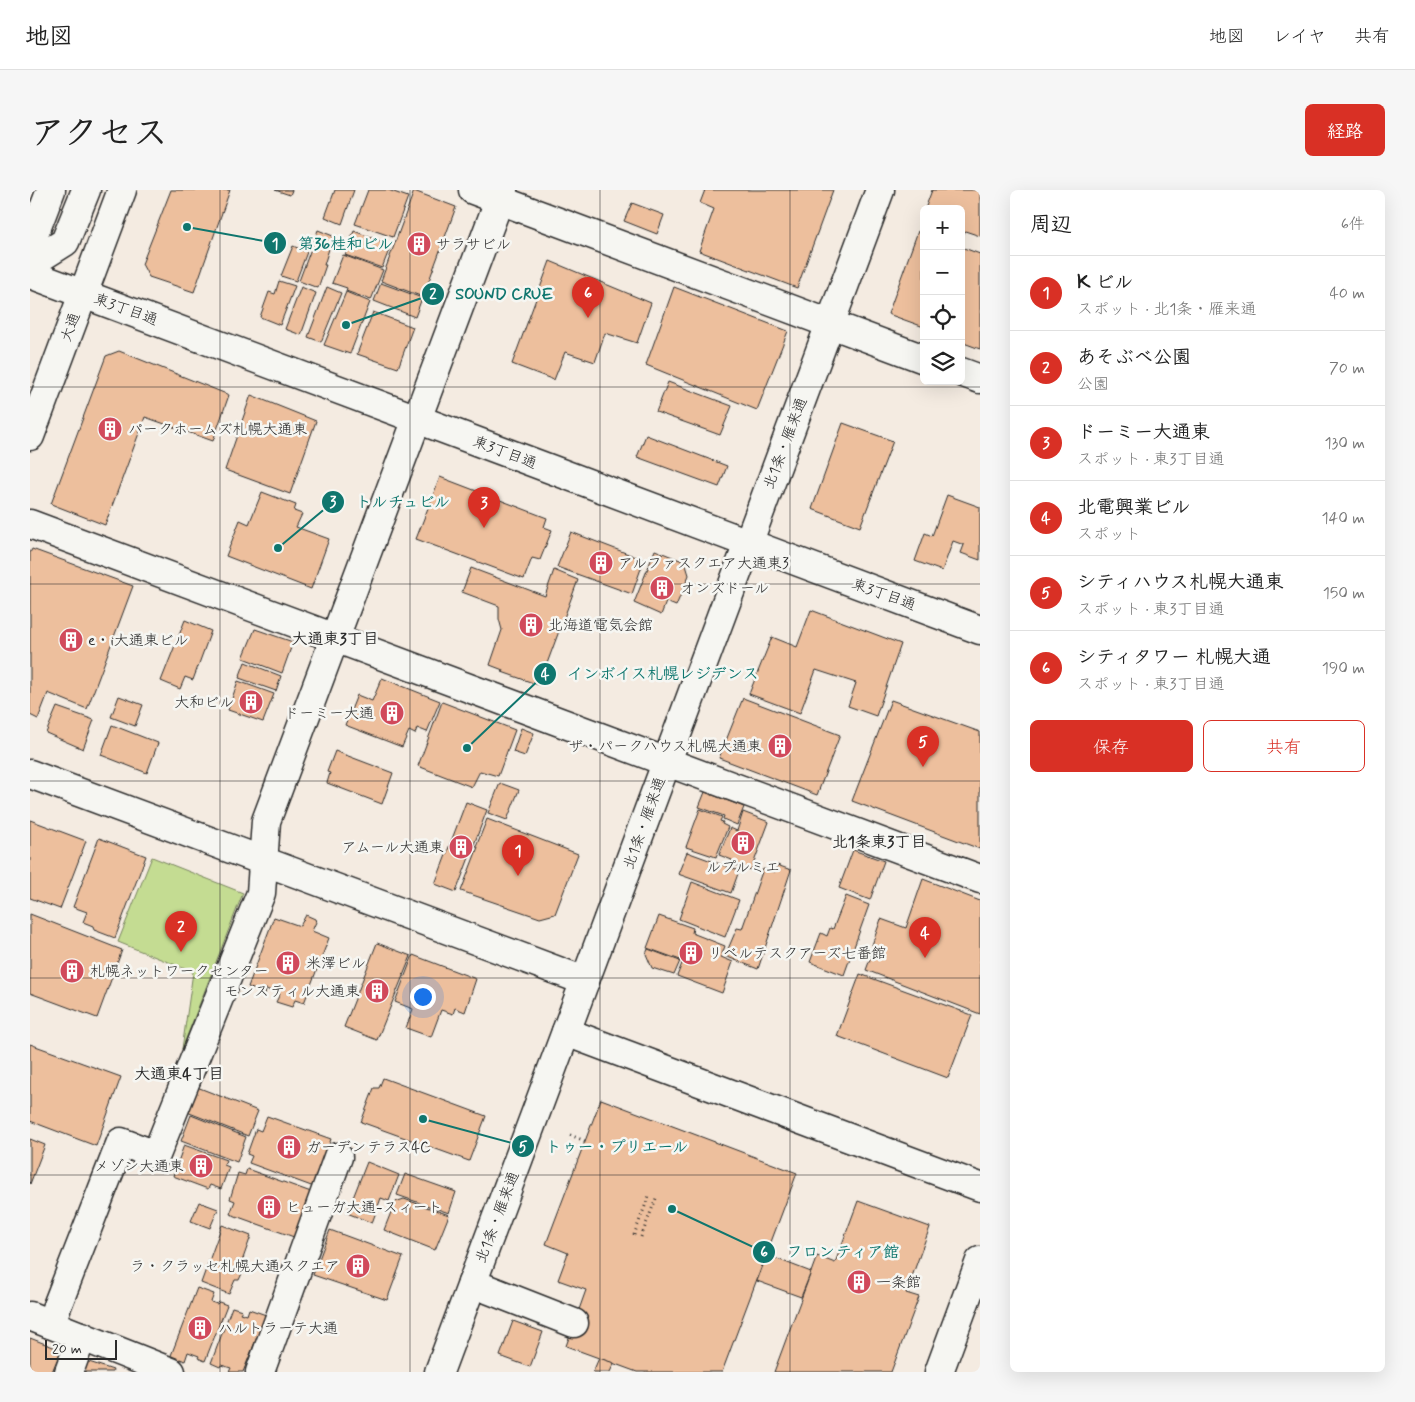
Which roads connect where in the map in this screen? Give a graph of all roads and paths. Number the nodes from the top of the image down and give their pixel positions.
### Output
1 (51, 190) edge
2 (86, 190) edge
3 (122, 190) edge
4 (473, 190) edge
5 (880, 190) edge
6 (501, 195) edge
7 (65, 242) junction
8 (30, 245) edge
9 (30, 264) edge
10 (30, 274) edge
11 (82, 293) junction
12 (830, 324) junction
13 (920, 357) edge
14 (965, 373) edge
15 (980, 379) edge
16 (417, 419) junction
17 (30, 436) edge
18 (30, 524) edge
19 (747, 544) junction
20 (980, 630) edge
21 (335, 637) junction
22 (666, 762) junction
23 (30, 774) edge
24 (263, 860) junction
25 (980, 879) edge
26 (585, 981) junction
27 (566, 1032) junction
28 (570, 1135) dead end
29 (585, 1141) dead end
30 (338, 1158) dead end
31 (980, 1187) edge
32 (650, 1194) dead end
33 (657, 1196) dead end
34 (634, 1235) dead end
35 (641, 1238) dead end
36 (980, 1261) edge
37 (472, 1283) junction
38 (40, 1320) edge
39 (574, 1323) dead end
40 (82, 1336) junction
41 (69, 1372) edge
42 (171, 1372) edge
43 (260, 1372) edge
44 (439, 1372) edge
45 (939, 1372) edge

1 - 8 main road
2 - 7 main road
3 - 11 main road, 大通
4 - 6 main road
5 - 12 main road, 北1条・雁来通
6 - 12 main road
6 - 16 main road
7 - 9 main road
7 - 11 main road
10 - 11 main road, 東3丁目通
11 - 16 main road, 東3丁目通
11 - 17 main road, 大通
12 - 13 main road
12 - 19 main road, 北1条・雁来通
14 - 15 main road
16 - 19 main road, 東3丁目通
16 - 21 main road
18 - 21 main road
19 - 20 main road, 東3丁目通
19 - 22 main road, 北1条・雁来通
21 - 22 main road
21 - 24 main road
22 - 25 main road
22 - 26 main road, 北1条・雁来通
23 - 24 main road
24 - 26 main road
24 - 38 main road
26 - 27 main road, 北1条・雁来通
27 - 31 main road
27 - 37 main road, 北1条・雁来通
28 - 29 path
30 - 43 main road
32 - 34 path
33 - 35 path
36 - 45 main road
37 - 39 main road
37 - 44 main road, 北1条・雁来通
38 - 40 main road
40 - 41 main road
40 - 42 main road

